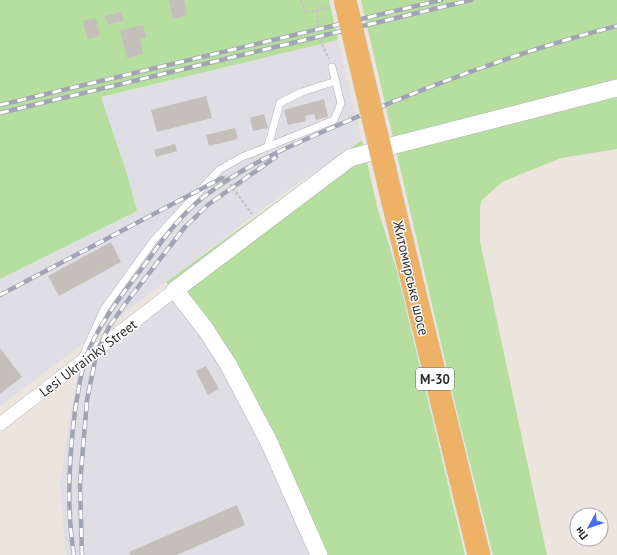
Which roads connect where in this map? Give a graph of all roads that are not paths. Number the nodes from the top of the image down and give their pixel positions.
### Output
1 (338, 3) edge
2 (332, 67) road end
3 (336, 81) junction
4 (617, 88) edge
5 (268, 146) junction
6 (174, 290) junction
7 (78, 365) junction
8 (0, 424) edge
9 (319, 555) edge
10 (479, 555) edge

1 - 10 highway, Житомирське шосе / М-30, bridge
2 - 3 lane
3 - 5 lane
3 - 5 lane
4 - 6 street
5 - 7 lane
6 - 7 street, Lesi Ukrainky Street
6 - 9 street
7 - 8 street, Lesi Ukrainky Street

